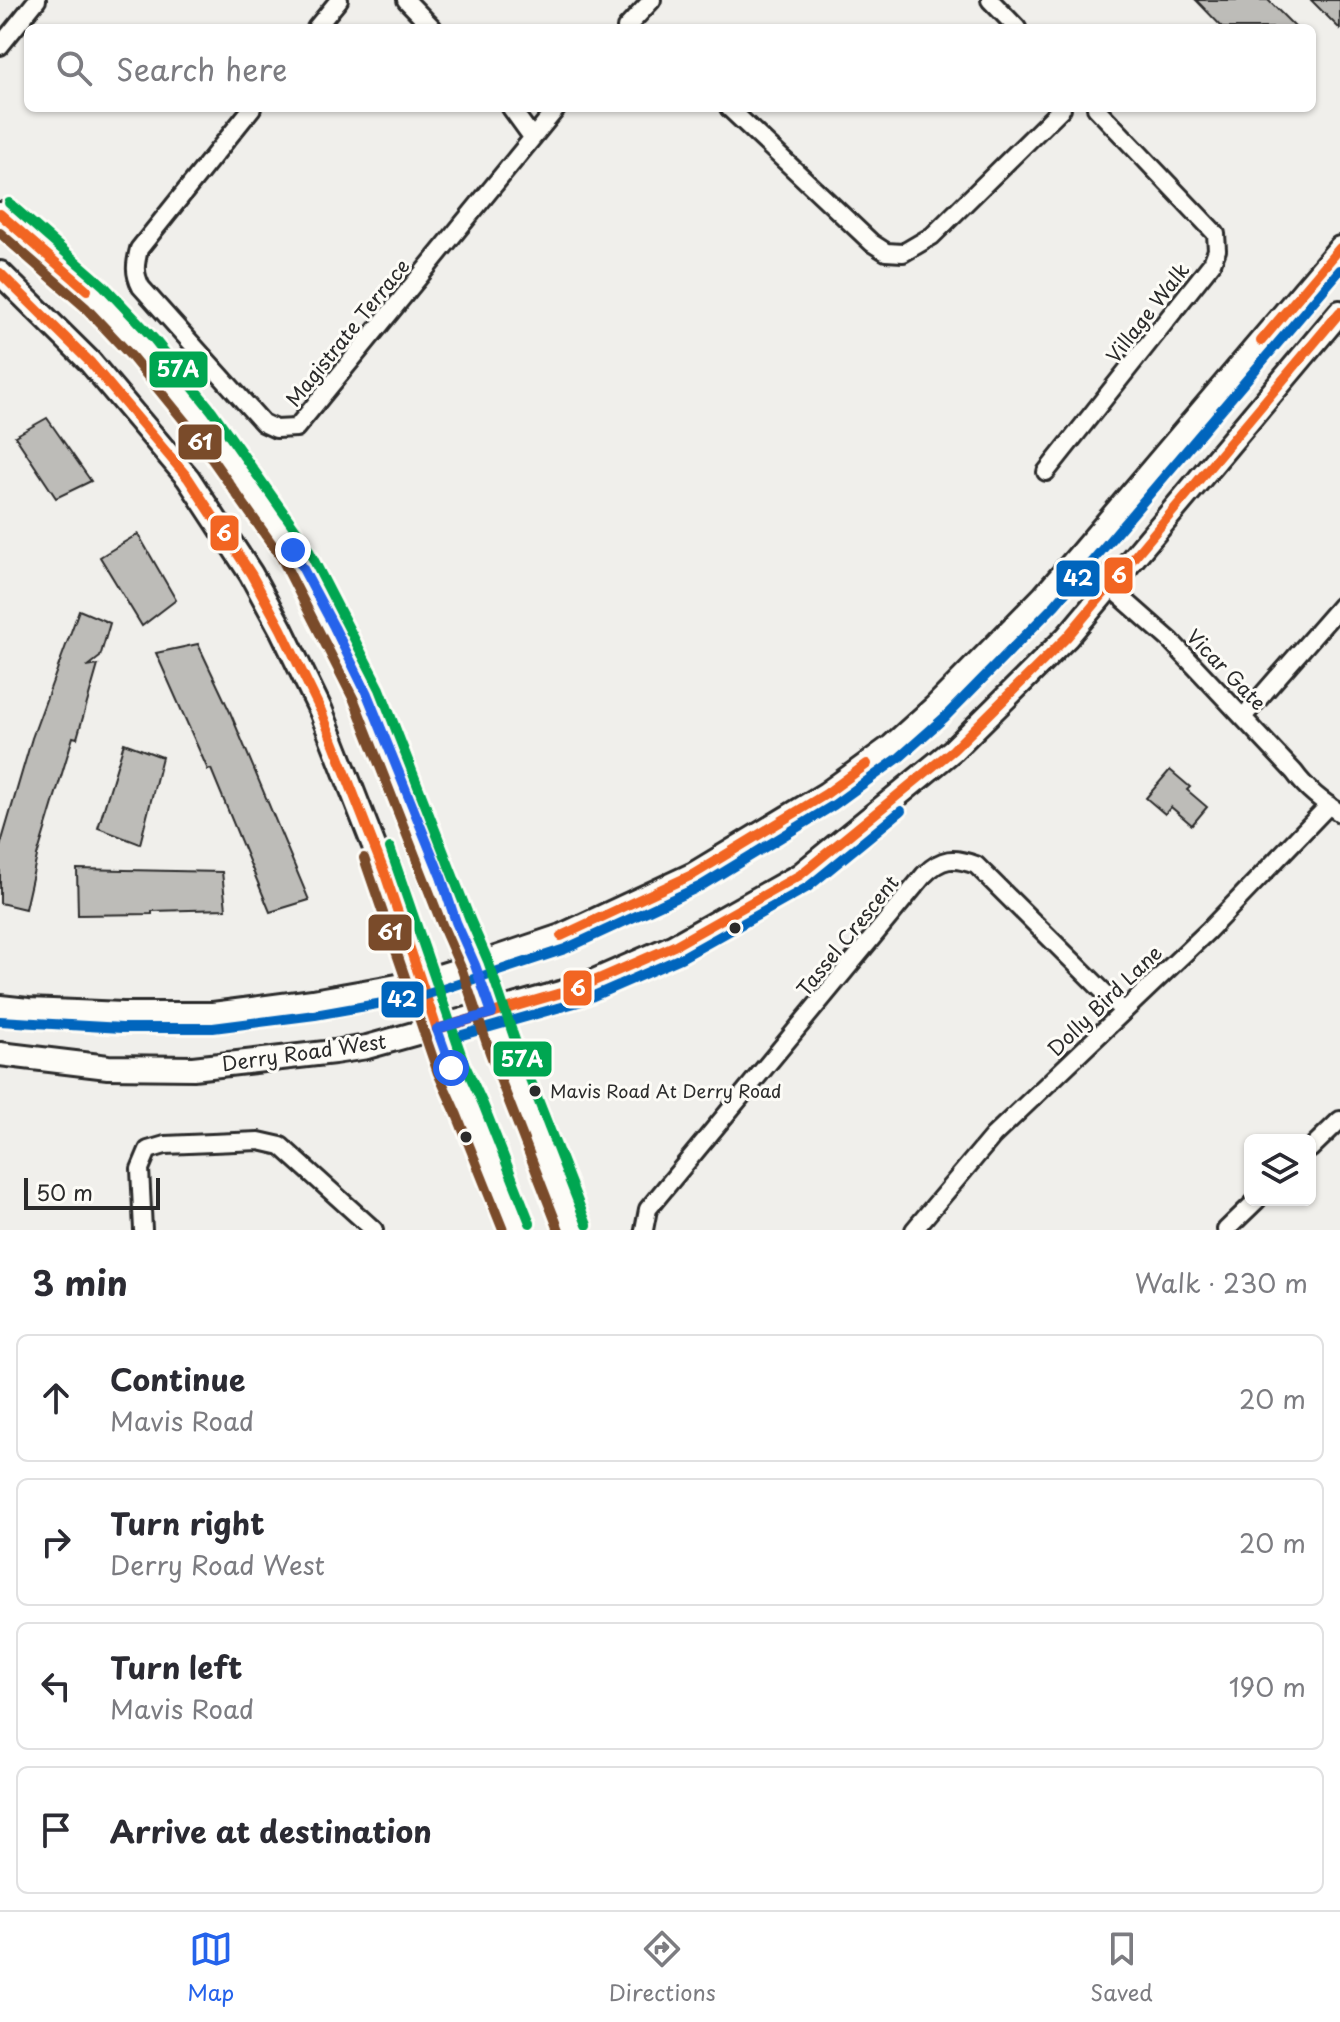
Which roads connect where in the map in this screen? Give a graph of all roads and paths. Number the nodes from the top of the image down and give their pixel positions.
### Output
1 (37, 0) edge
2 (339, 0) edge
3 (406, 0) edge
4 (652, 0) edge
5 (990, 0) edge
6 (319, 24) edge
7 (429, 24) edge
8 (636, 24) edge
9 (1013, 24) edge
10 (0, 46) edge
11 (249, 112) edge
12 (514, 112) edge
13 (554, 112) edge
14 (733, 112) edge
15 (1058, 112) edge
16 (1100, 112) edge
17 (532, 137) junction
18 (0, 214) edge
19 (1340, 248) edge
20 (0, 273) edge
21 (1340, 312) edge
22 (1046, 472) dead end
23 (1077, 558) junction
24 (1110, 587) junction
25 (1340, 606) edge
26 (1243, 717) junction
27 (1334, 809) edge
28 (475, 965) junction
29 (420, 982) junction
30 (0, 1007) edge
31 (1122, 1010) junction
32 (492, 1013) junction
33 (437, 1029) junction
34 (0, 1054) edge
35 (1340, 1120) edge
36 (1316, 1143) edge
37 (1251, 1206) edge
38 (143, 1230) edge
39 (374, 1230) edge
40 (518, 1230) edge
41 (574, 1230) edge
42 (644, 1230) edge
43 (914, 1230) edge
44 (1226, 1230) edge

1 - 10 street
2 - 6 street
3 - 7 street
4 - 8 street
5 - 9 street
11 - 17 street, Magistrate Terrace
12 - 17 street
13 - 17 street
14 - 15 street
16 - 22 street, Village Walk
18 - 28 main road
19 - 23 main road
20 - 29 main road
21 - 24 main road, Derry Road West
23 - 24 street, Vicar Gate
23 - 28 main road
24 - 26 street, Vicar Gate
24 - 32 main road, Derry Road West
25 - 26 street
26 - 27 street, Vicar Gate
27 - 31 street, Dolly Bird Lane
28 - 29 main road
28 - 32 main road
29 - 30 main road
29 - 33 main road
31 - 42 street, Tassel Crescent
31 - 43 street, Dolly Bird Lane
32 - 33 main road, Derry Road West
32 - 41 main road
33 - 34 main road, Derry Road West
33 - 40 main road
35 - 36 street
37 - 44 street
38 - 39 street

